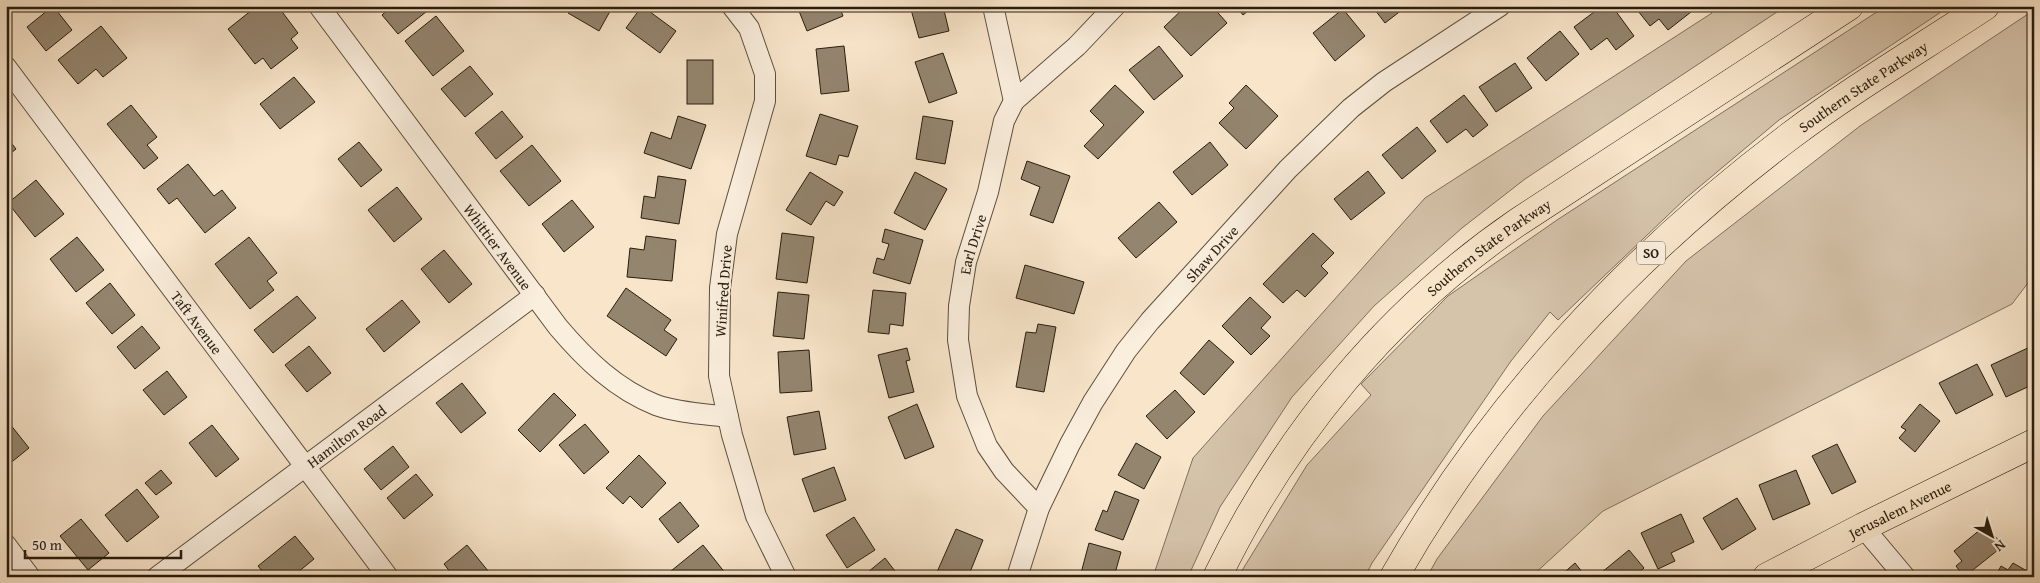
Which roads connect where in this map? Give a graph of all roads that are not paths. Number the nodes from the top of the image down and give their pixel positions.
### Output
1 (319, 6) edge
2 (732, 6) edge
3 (993, 6) edge
4 (1115, 6) edge
5 (1500, 6) edge
6 (1816, 6) edge
7 (1849, 6) edge
8 (1985, 6) edge
9 (6, 67) edge
10 (1704, 101) junction
11 (1014, 102) junction
12 (535, 295) junction
13 (728, 417) junction
14 (2034, 443) edge
15 (305, 466) junction
16 (1039, 508) junction
17 (1863, 527) junction
18 (6, 545) edge
19 (30, 577) edge
20 (157, 577) edge
21 (388, 577) edge
22 (786, 577) edge
23 (1017, 577) edge
24 (1218, 577) edge
25 (1394, 577) edge
26 (1767, 577) edge
27 (1905, 577) edge

1 - 12 street, Whittier Avenue
2 - 13 street, Winifred Drive
3 - 11 street
4 - 11 street, Earl Drive
5 - 16 street, Shaw Drive
6 - 10 main road
7 - 10 main road, Southern State Parkway
8 - 25 main road, Southern State Parkway / SO
9 - 15 street, Taft Avenue
10 - 24 main road, Southern State Parkway
11 - 16 street, Earl Drive
12 - 13 street, Whittier Avenue
12 - 15 street, Hamilton Road
13 - 22 street, Winifred Drive
14 - 17 main road, Jerusalem Avenue
15 - 20 street, Hamilton Road
15 - 21 street, Taft Avenue
16 - 23 street, Shaw Drive
17 - 26 main road, Jerusalem Avenue
17 - 27 street
18 - 19 street

